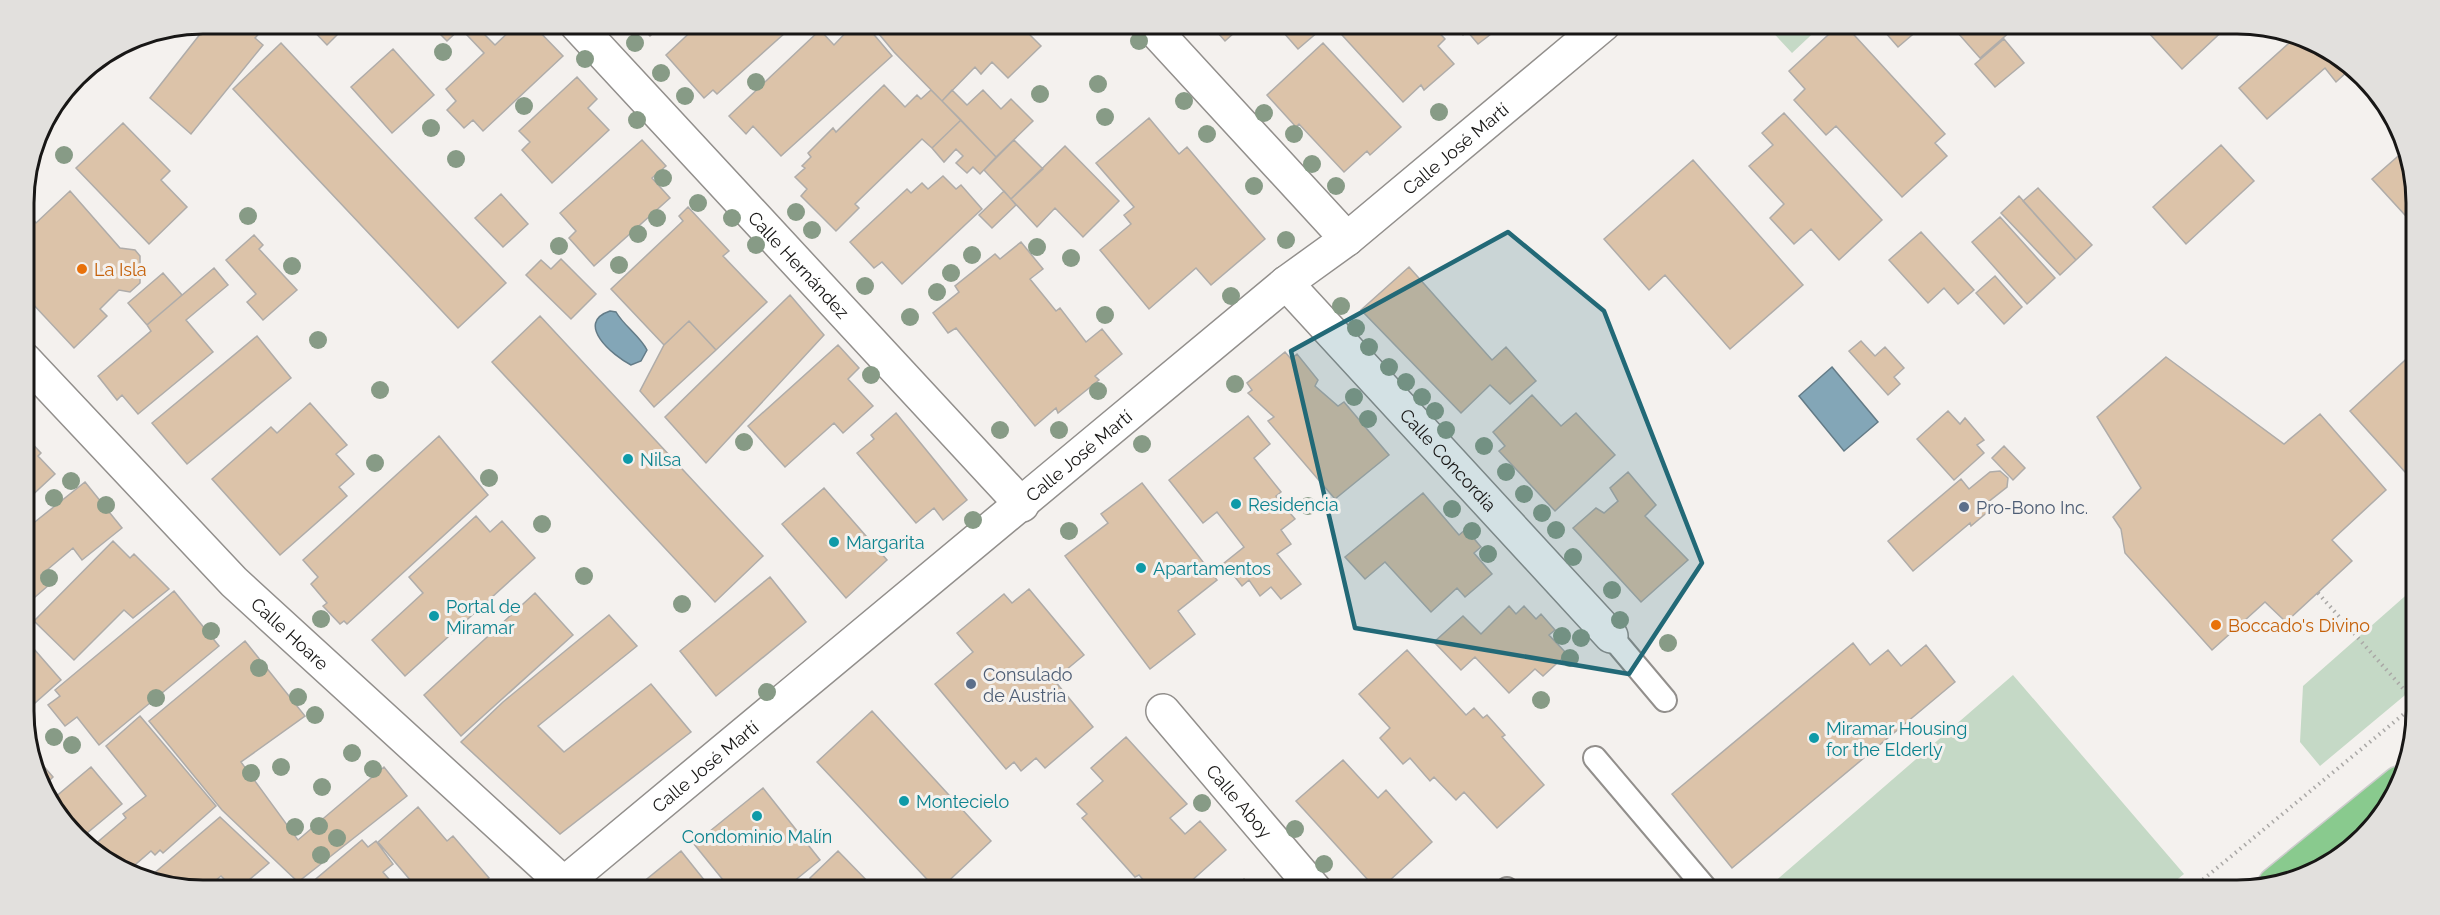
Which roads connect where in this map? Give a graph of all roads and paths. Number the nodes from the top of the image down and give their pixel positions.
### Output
1 (585, 34) edge
2 (1158, 34) edge
3 (1592, 34) edge
4 (1347, 239) junction
5 (1286, 283) junction
6 (35, 370) edge
7 (1022, 505) junction
8 (2318, 593) dead end
9 (1611, 636) joint
10 (2406, 693) edge
11 (1665, 700) dead end
12 (1163, 711) dead end
13 (2406, 712) edge
14 (1595, 758) dead end
15 (2381, 797) edge
16 (2290, 872) edge
17 (555, 880) edge
18 (574, 880) edge
19 (1308, 880) edge
20 (1699, 880) edge
21 (2202, 880) edge

1 - 7 street, Calle Hernández
2 - 4 street
3 - 4 street, Calle José Martí
4 - 5 street, Calle José Martí
5 - 7 street, Calle José Martí
5 - 9 street, Calle Concordia
6 - 17 street, Calle Hoare
7 - 18 street, Calle José Martí
8 - 10 path
9 - 11 lane
12 - 19 street, Calle Aboy
13 - 21 path
14 - 20 lane
15 - 16 main road

